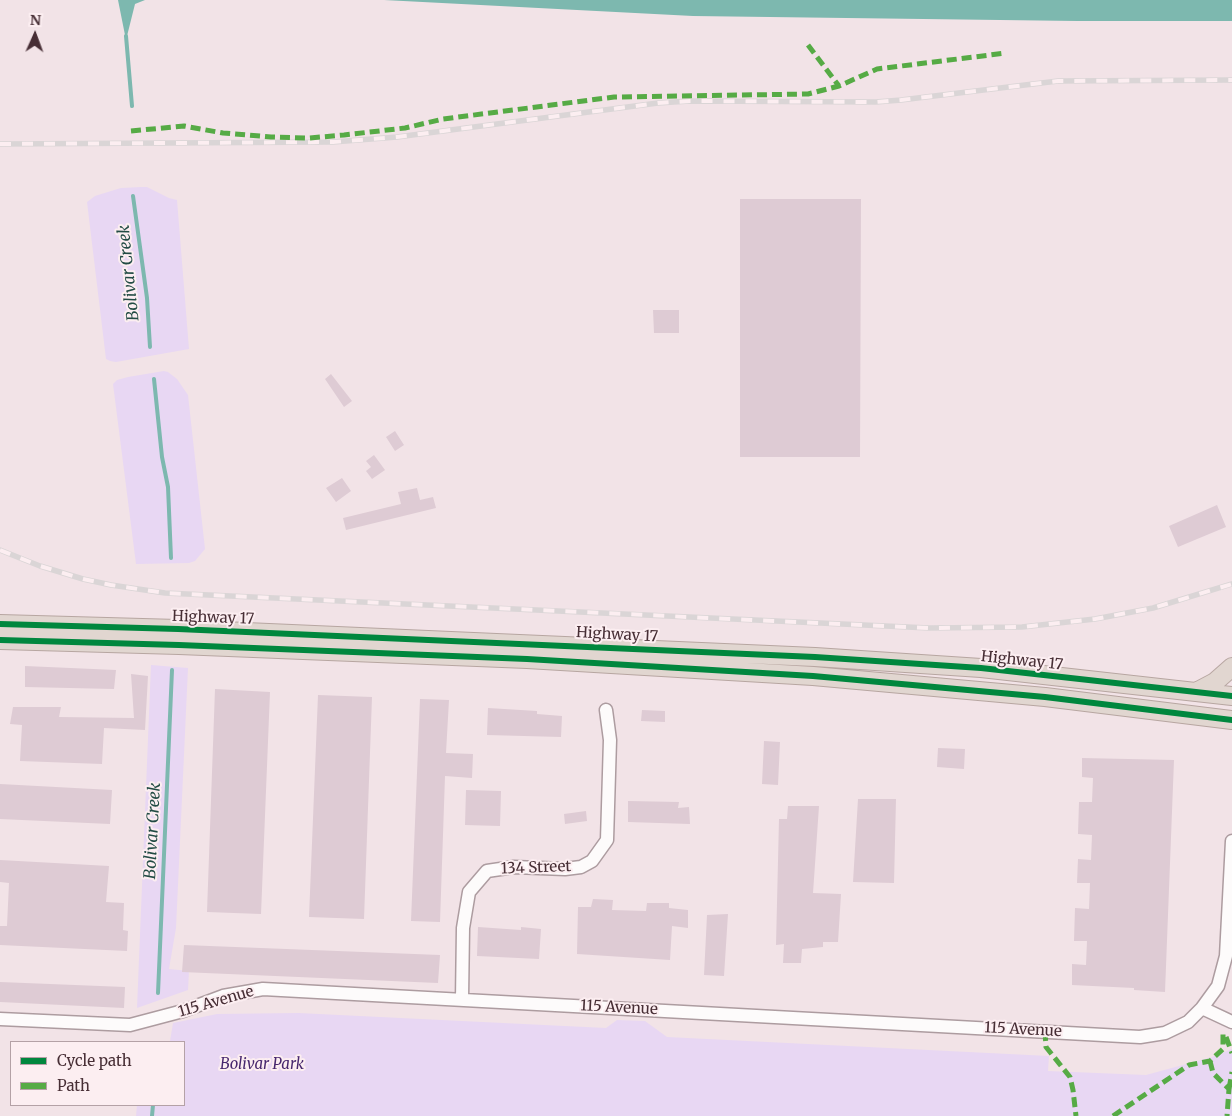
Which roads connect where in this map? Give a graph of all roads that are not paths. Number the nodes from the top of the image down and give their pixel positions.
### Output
1 (0, 624) edge
2 (0, 640) edge
3 (1232, 667) edge
4 (1196, 692) junction
5 (1232, 696) edge
6 (606, 710) dead end
7 (1232, 720) edge
8 (1232, 842) edge
9 (462, 999) junction
10 (1202, 1008) junction
11 (0, 1019) edge
12 (1232, 1022) edge

1 - 4 highway, Highway 17
2 - 7 highway, Highway 17
3 - 4 highway
4 - 5 highway, Highway 17
6 - 9 street, 134 Street
8 - 10 street, 115 Avenue
9 - 10 street, 115 Avenue
9 - 11 street, 115 Avenue
10 - 12 street

